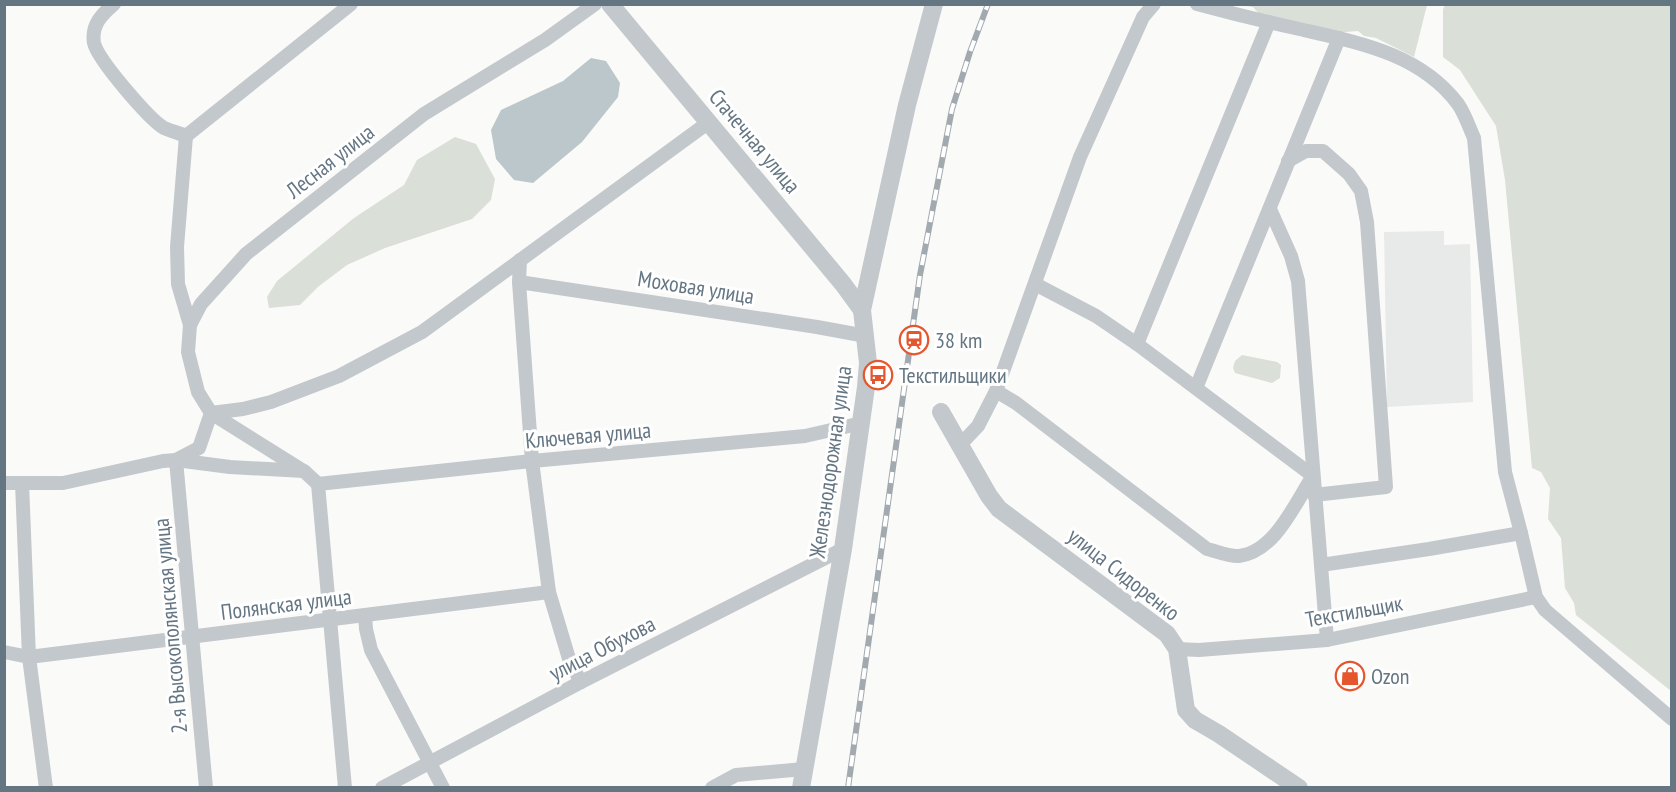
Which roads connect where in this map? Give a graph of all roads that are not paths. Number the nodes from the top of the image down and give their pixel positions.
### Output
1 (114, 4) edge
2 (351, 4) edge
3 (934, 4) edge
4 (1154, 4) edge
5 (1197, 4) edge
6 (607, 5) edge
7 (1269, 22) junction
8 (1339, 38) junction
9 (708, 122) junction
10 (186, 136) junction
11 (1288, 161) junction
12 (1270, 208) junction
13 (520, 260) junction
14 (519, 282) junction
15 (1035, 284) junction
16 (862, 310) junction
17 (190, 325) junction
18 (866, 336) junction
19 (1137, 344) junction
20 (1196, 388) junction
21 (996, 391) junction
22 (211, 412) junction
23 (941, 412) dead end
24 (862, 423) junction
25 (960, 445) junction
26 (176, 460) junction
27 (532, 461) junction
28 (305, 471) junction
29 (1313, 476) junction
30 (4, 483) edge
31 (22, 483) junction
32 (318, 484) junction
33 (1314, 495) junction
34 (1521, 533) junction
35 (843, 549) junction
36 (1321, 565) junction
37 (549, 592) junction
38 (1536, 597) junction
39 (365, 615) junction
40 (329, 619) junction
41 (191, 637) junction
42 (1327, 640) junction
43 (1177, 650) junction
44 (4, 652) edge
45 (29, 657) junction
46 (581, 682) junction
47 (1671, 719) edge
48 (430, 762) junction
49 (804, 769) junction
50 (1298, 787) edge
51 (46, 788) edge
52 (206, 788) edge
53 (345, 788) edge
54 (382, 788) edge
55 (443, 788) edge
56 (712, 788) edge
57 (801, 788) edge

1 - 10 street
2 - 10 street
3 - 16 street, Железнодорожная улица
4 - 15 street
5 - 7 street
6 - 9 street, Стачечная улица
6 - 17 street, Лесная улица
7 - 8 street
7 - 19 street
8 - 11 street
8 - 34 street
9 - 13 street
9 - 16 street, Стачечная улица
10 - 17 street
11 - 12 street
11 - 33 street
12 - 20 street
12 - 29 street
13 - 14 street
13 - 22 street
14 - 18 street, Моховая улица
14 - 27 street
15 - 19 street
15 - 21 street
16 - 18 street, Железнодорожная улица
17 - 22 street, Лесная улица
18 - 24 street, Железнодорожная улица
19 - 20 street
20 - 29 street
21 - 25 street
21 - 29 street
22 - 26 street
22 - 28 street, Лесная улица
23 - 25 street, улица Сидоренко
24 - 27 street, Ключевая улица
24 - 35 street, Железнодорожная улица
25 - 43 street, улица Сидоренко
26 - 28 street
26 - 31 street
26 - 41 street, 2-я Высокополянская улица
27 - 32 street, Ключевая улица
27 - 37 street
28 - 32 street, Лесная улица
29 - 33 street
30 - 31 street
31 - 45 street
32 - 40 street
33 - 36 street
34 - 36 street
34 - 38 street
35 - 46 street, улица Обухова
35 - 49 street, Железнодорожная улица
36 - 42 street
37 - 39 street, Полянская улица
37 - 46 street
38 - 42 street, Текстильщик
38 - 47 street
39 - 40 street, Полянская улица
39 - 48 street
40 - 41 street, Полянская улица
40 - 53 street
41 - 45 street, Полянская улица
41 - 52 street, 2-я Высокополянская улица
42 - 43 street, Текстильщик
43 - 50 street, улица Сидоренко
44 - 45 street, Полянская улица
45 - 51 street
46 - 48 street, улица Обухова
48 - 54 street, улица Обухова
48 - 55 street
49 - 56 street
49 - 57 street, Железнодорожная улица

